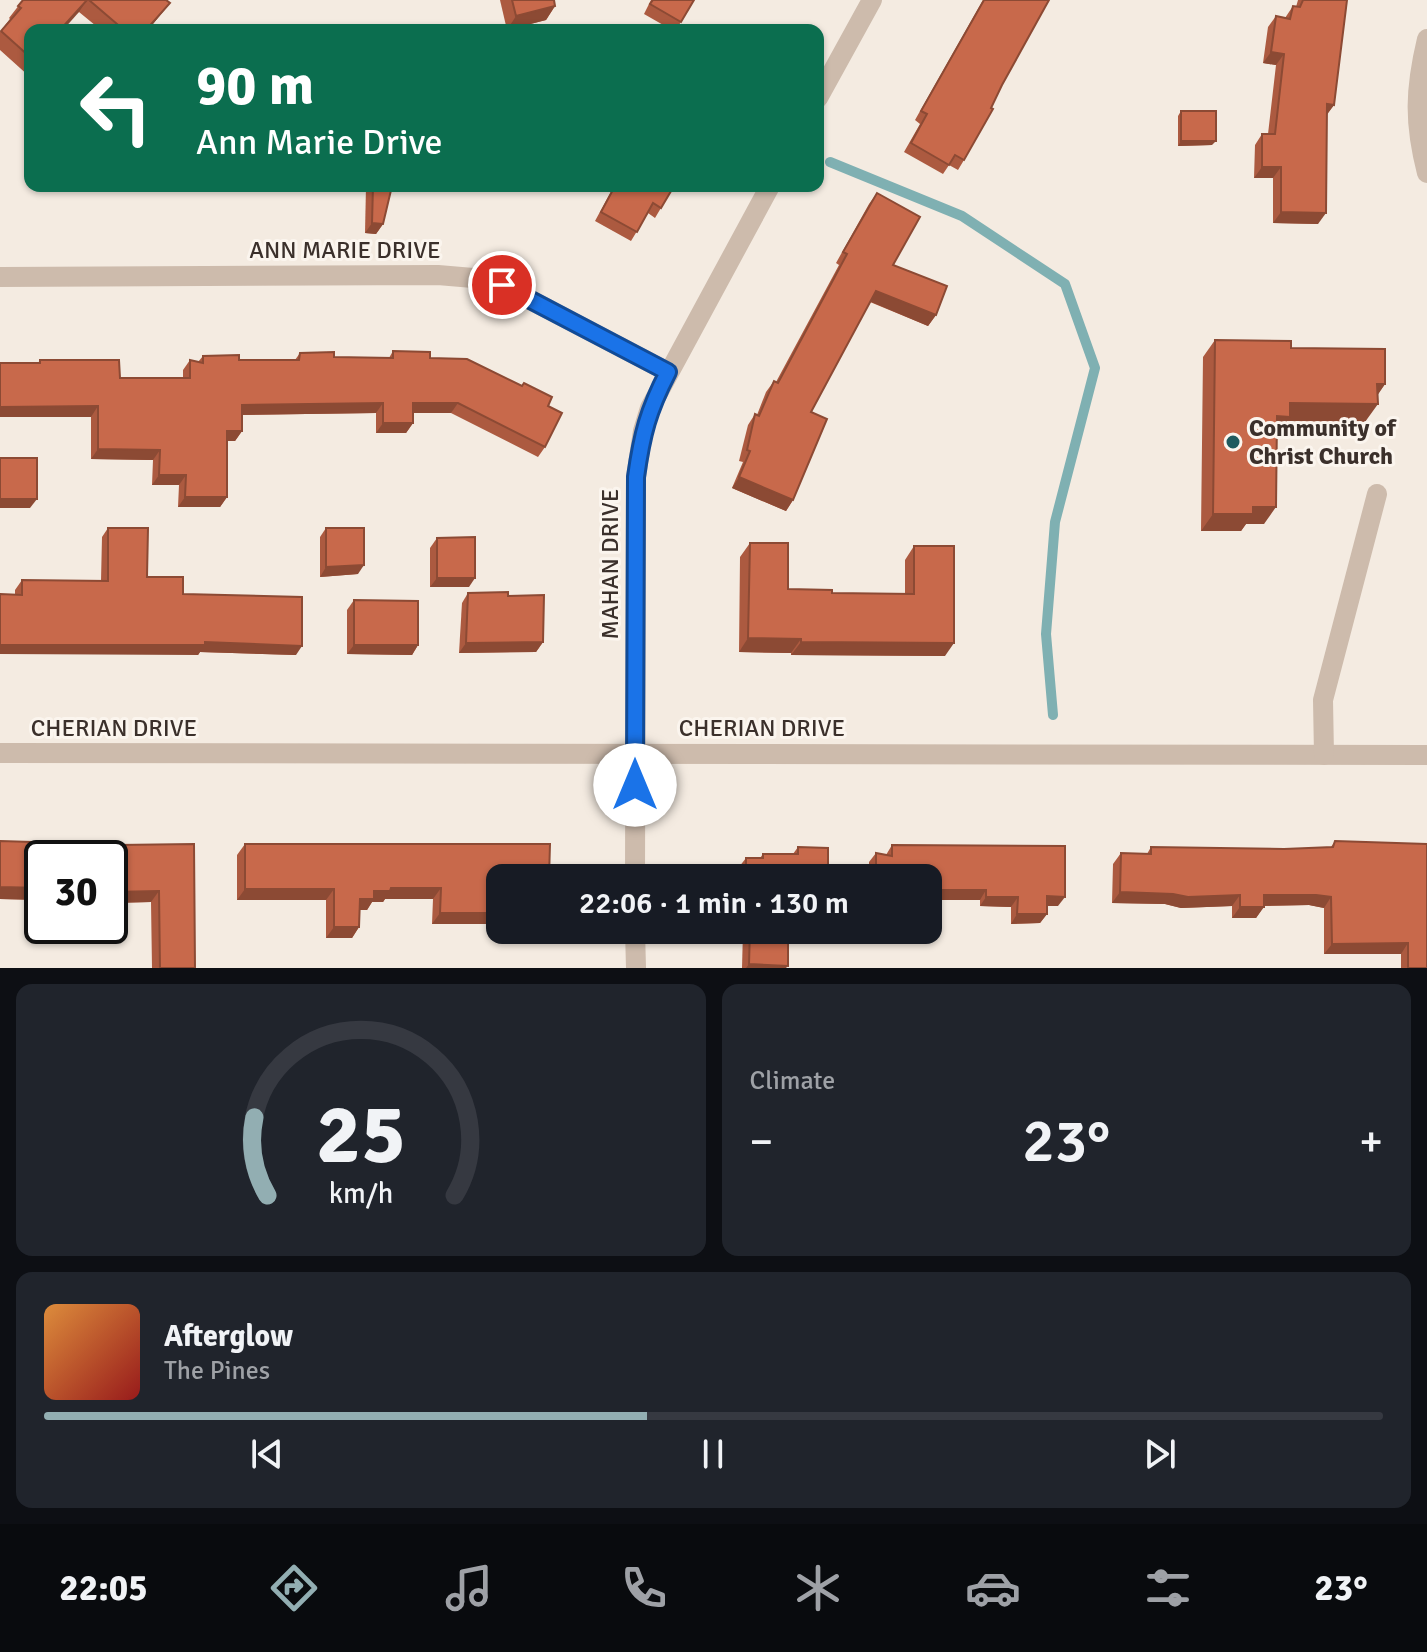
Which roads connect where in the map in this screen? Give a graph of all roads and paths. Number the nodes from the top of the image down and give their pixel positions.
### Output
1 (872, 0) edge
2 (1427, 39) edge
3 (824, 87) edge
4 (1427, 173) edge
5 (767, 192) edge
6 (0, 277) edge
7 (668, 372) junction
8 (1377, 494) dead end
9 (0, 753) edge
10 (635, 754) junction
11 (1324, 755) junction
12 (1427, 755) edge
13 (635, 864) edge
14 (635, 944) edge
15 (636, 968) edge

1 - 3 street
2 - 4 street
5 - 7 street, MAHAN DRIVE
6 - 7 street, ANN MARIE DRIVE
7 - 10 street, MAHAN DRIVE
8 - 11 street
9 - 10 street, CHERIAN DRIVE
10 - 11 street, CHERIAN DRIVE
10 - 13 street, MAHAN DRIVE
11 - 12 street, CHERIAN DRIVE
14 - 15 street

